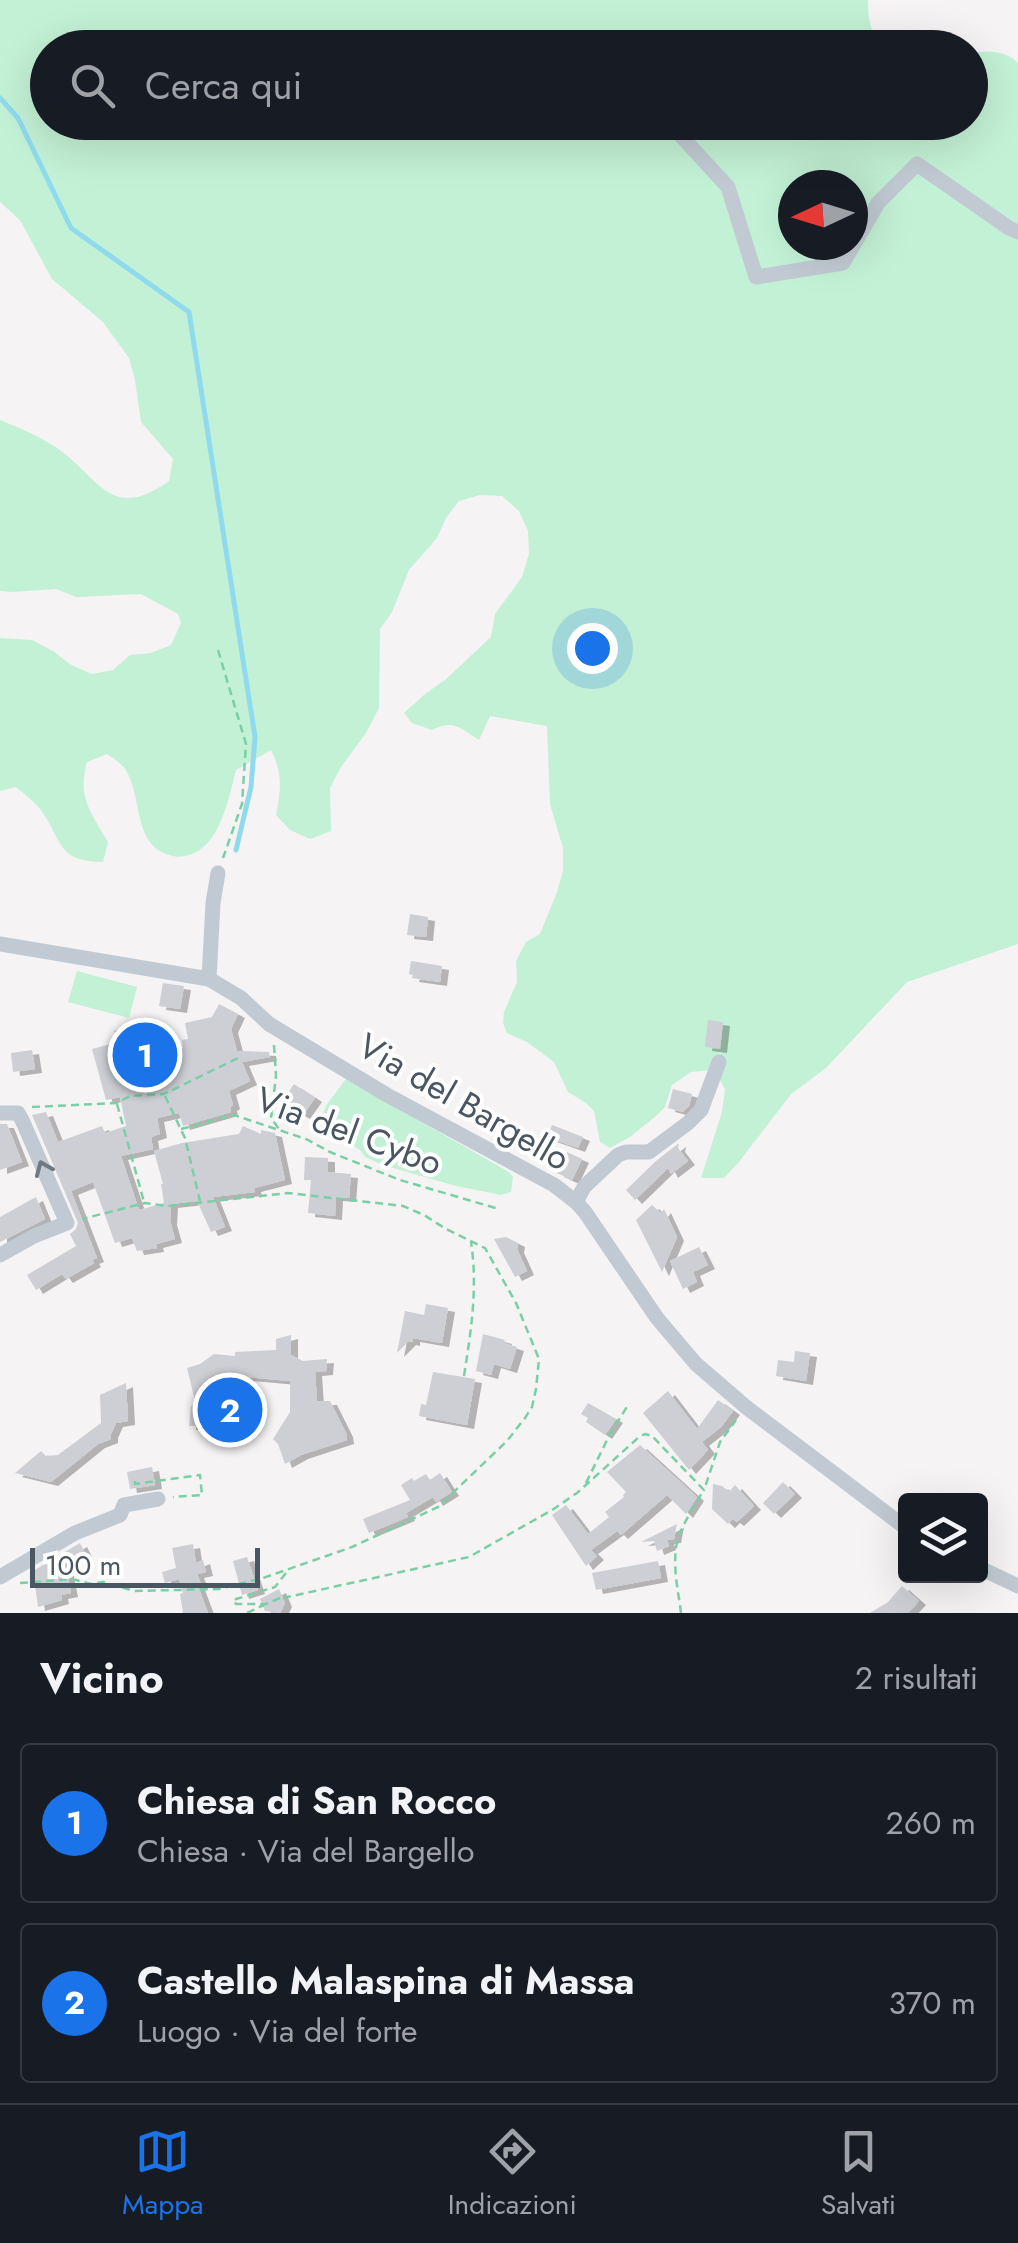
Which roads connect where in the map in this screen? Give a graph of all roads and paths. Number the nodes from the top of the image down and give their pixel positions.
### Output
1 (685, 140) edge
2 (1018, 232) edge
3 (218, 650) dead end
4 (218, 873) joint
5 (0, 944) edge
6 (209, 979) junction
7 (269, 1024) junction
8 (240, 1057) dead end
9 (719, 1062) dead end
10 (164, 1094) junction
11 (117, 1103) junction
12 (0, 1112) edge
13 (18, 1113) junction
14 (181, 1129) junction
15 (280, 1131) junction
16 (201, 1202) junction
17 (576, 1202) junction
18 (144, 1203) junction
19 (499, 1209) dead end
20 (67, 1223) junction
21 (471, 1241) junction
22 (0, 1255) edge
23 (464, 1376) dead end
24 (628, 1405) dead end
25 (746, 1407) junction
26 (135, 1481) dead end
27 (585, 1485) junction
28 (704, 1490) junction
29 (158, 1499) joint
30 (898, 1522) edge
31 (290, 1568) junction
32 (988, 1572) edge
33 (6, 1580) edge
34 (1018, 1586) edge
35 (266, 1604) junction
36 (247, 1613) edge
37 (681, 1613) edge

1 - 2 street
3 - 4 path
4 - 6 street
5 - 6 street, Via del Bargello
6 - 7 street, Via del Bargello
7 - 15 path
7 - 17 street, Via del Bargello
8 - 10 path
9 - 17 street
10 - 11 path
10 - 14 path
11 - 13 path
11 - 18 path
12 - 13 street
20 -> 13 street
14 - 15 path, Via del Cybo
14 - 16 path
15 - 19 path, Via del Cybo
16 - 18 path
16 - 21 path
17 - 25 street, Via del Bargello
18 - 20 path
20 - 22 street
21 - 23 path
21 - 31 path
24 - 27 path
25 - 28 path
25 - 30 street, Via del Bargello
26 - 29 path
27 - 28 path
27 - 35 path
28 - 37 path
29 - 33 street
31 - 33 path
31 - 35 path
32 - 34 street
35 - 36 path

